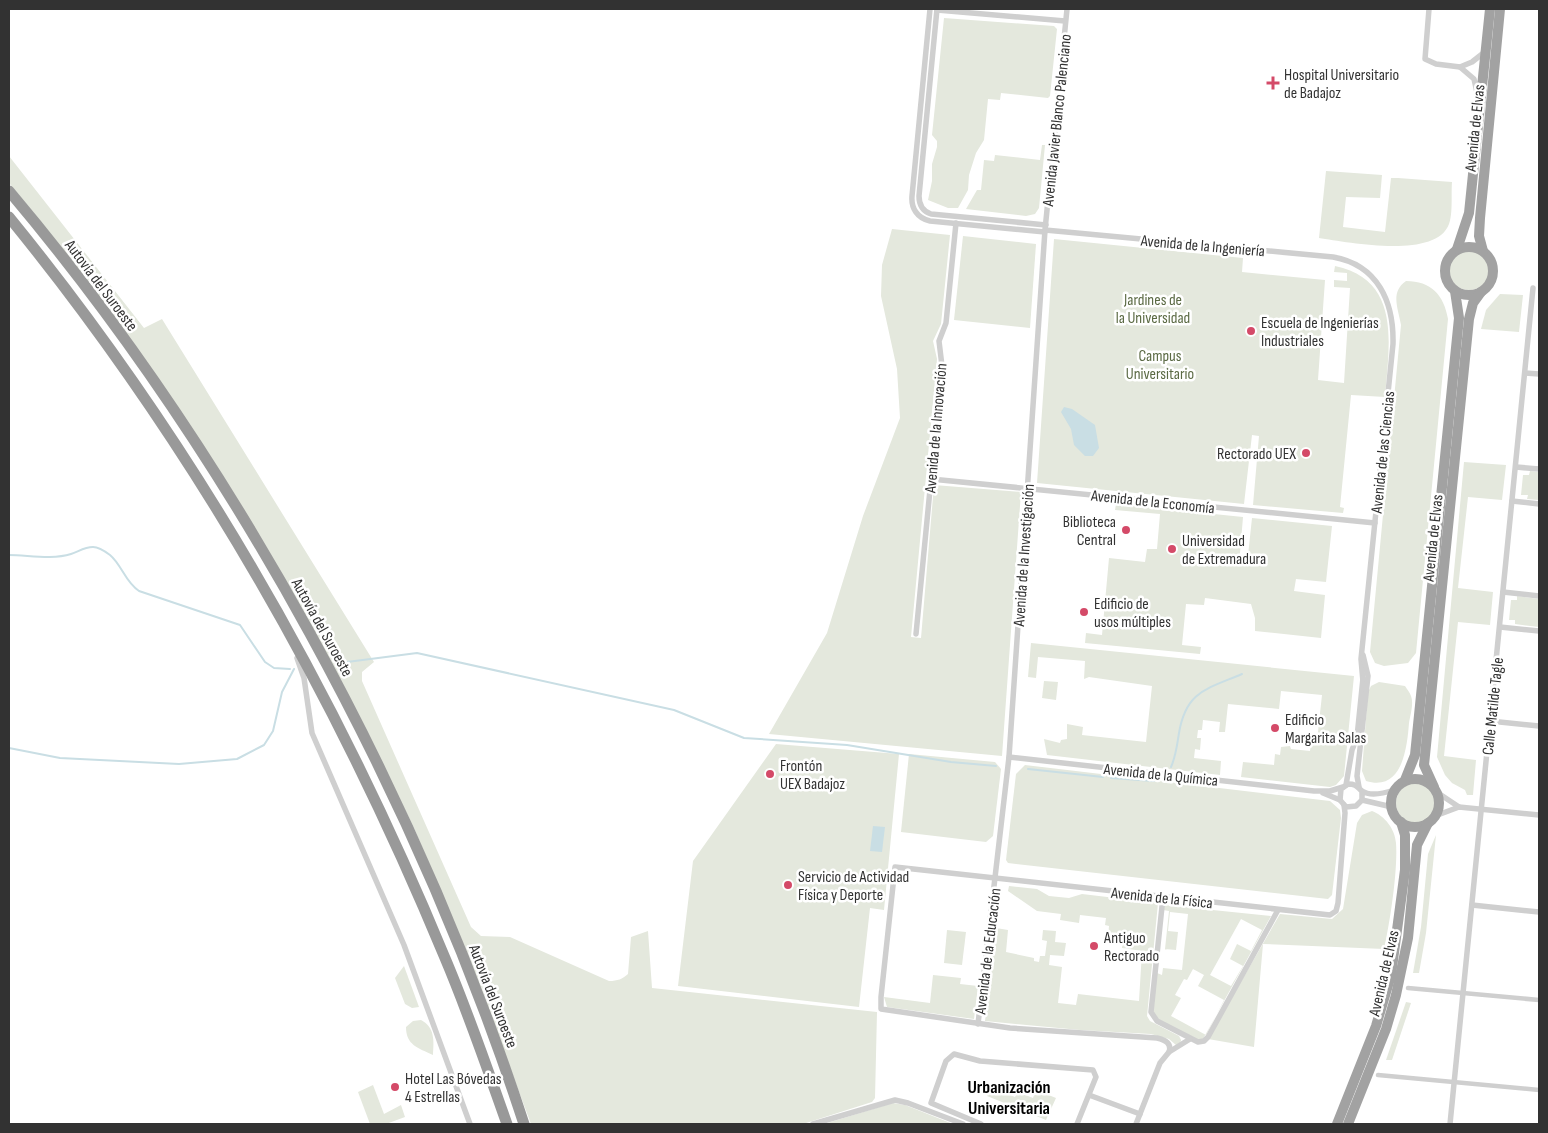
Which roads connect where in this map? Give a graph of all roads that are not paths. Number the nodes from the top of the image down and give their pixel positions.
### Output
1 (930, 9) edge
2 (999, 9) edge
3 (1067, 9) edge
4 (1429, 9) edge
5 (1490, 9) edge
6 (1500, 9) edge
7 (937, 10) edge
8 (998, 16) junction
9 (1065, 21) junction
10 (1486, 51) junction
11 (1460, 67) junction
12 (1480, 108) junction
13 (9, 191) edge
14 (9, 217) edge
15 (956, 223) junction
16 (1045, 229) junction
17 (1457, 249) junction
18 (1483, 251) junction
19 (1359, 266) joint
20 (1533, 288) dead end
21 (1455, 291) junction
22 (1481, 292) junction
23 (1525, 373) junction
24 (1539, 374) edge
25 (1516, 467) junction
26 (1539, 469) edge
27 (931, 479) junction
28 (1028, 489) junction
29 (1512, 501) junction
30 (1539, 504) edge
31 (1375, 523) junction
32 (1503, 592) junction
33 (1539, 596) edge
34 (1500, 627) junction
35 (1539, 631) edge
36 (289, 633) junction
37 (916, 634) dead end
38 (1362, 650) junction
39 (1369, 669) junction
40 (1363, 682) junction
41 (1490, 721) junction
42 (1539, 726) edge
43 (1009, 757) junction
44 (1406, 780) junction
45 (1344, 786) junction
46 (1360, 789) junction
47 (1394, 790) junction
48 (1436, 790) junction
49 (1314, 791) junction
50 (1362, 800) junction
51 (1342, 803) junction
52 (1392, 807) junction
53 (1459, 807) junction
54 (1482, 809) junction
55 (1539, 814) edge
56 (1432, 820) junction
57 (1401, 822) junction
58 (996, 878) junction
59 (1163, 897) junction
60 (1472, 905) junction
61 (1278, 910) junction
62 (1539, 912) edge
63 (1408, 988) dead end
64 (1463, 993) junction
65 (1539, 1000) edge
66 (978, 1024) junction
67 (1190, 1039) junction
68 (1169, 1052) junction
69 (1378, 1075) dead end
70 (1454, 1082) junction
71 (1539, 1090) edge
72 (1088, 1095) junction
73 (1140, 1114) junction
74 (470, 1124) edge
75 (507, 1124) edge
76 (524, 1124) edge
77 (813, 1124) edge
78 (963, 1124) edge
79 (981, 1124) edge
80 (1077, 1124) edge
81 (1136, 1124) edge
82 (1337, 1124) edge
83 (1348, 1124) edge
84 (1450, 1124) edge

1 - 15 street
2 - 8 street
3 - 9 street, Avenida Javier Blanco Palenciano
4 - 11 street
5 - 10 highway, Avenida de Elvas
6 - 18 highway, Avenida de Elvas
7 - 8 street
7 - 16 street
8 - 9 street
9 - 16 street, Avenida Javier Blanco Palenciano
10 - 11 street, Avenida de Elvas
10 - 12 highway, Avenida de Elvas
11 - 12 street, Avenida de Elvas
12 - 17 highway, Avenida de Elvas
13 - 76 highway, Autovía del Suroeste
14 - 36 highway, Autovía del Suroeste
15 - 16 street
15 - 27 street, Avenida de la Innovación
16 - 19 street, Avenida de la Ingeniería
16 - 28 street, Avenida de la Investigación
17 - 18 highway
17 - 21 highway
18 - 22 highway
19 - 31 street, Avenida de las Ciencias
20 - 23 street, Calle Matilde Tagle
21 - 22 highway
21 - 44 highway, Avenida de Elvas
22 - 48 highway, Avenida de Elvas
23 - 24 street
23 - 25 street, Calle Matilde Tagle
25 - 26 street
25 - 29 street, Calle Matilde Tagle
27 - 28 street, Avenida de la Economía
27 - 37 street, Avenida de la Innovación
28 - 31 street, Avenida de la Economía
28 - 43 street, Avenida de la Investigación
29 - 30 street
29 - 32 street, Calle Matilde Tagle
31 - 38 street, Avenida de las Ciencias
32 - 33 street
32 - 34 street, Calle Matilde Tagle
34 - 35 street
34 - 41 street, Calle Matilde Tagle
36 - 74 street
36 - 75 highway, Autovía del Suroeste
38 - 39 street, Avenida de las Ciencias
38 - 40 street, Avenida de las Ciencias
39 - 40 street
39 - 46 street
40 - 45 street
41 - 42 street
41 - 54 street, Calle Matilde Tagle
43 - 49 street, Avenida de la Química
43 - 58 street, Avenida de la Investigación
44 - 47 highway
44 - 48 highway
45 - 46 street
45 - 49 street, Avenida de la Química
45 - 51 street
46 - 47 street
46 - 50 street
47 - 52 highway
48 - 53 street
48 - 56 highway
49 - 51 street, Avenida de la Química
50 - 51 street
50 - 52 street
51 - 61 street, Avenida de la Física
52 - 57 highway
53 - 54 street
53 - 56 street
54 - 55 street
54 - 60 street, Calle Matilde Tagle
56 - 57 highway
56 - 83 highway, Avenida de Elvas
57 - 82 highway, Avenida de Elvas
58 - 59 street, Avenida de la Física
58 - 66 street, Avenida de la Educación
58 - 66 street, Avenida de la Física
59 - 61 street, Avenida de la Física
59 - 67 street
60 - 62 street
60 - 64 street, Calle Matilde Tagle
61 - 67 street
63 - 64 street
64 - 65 street
64 - 70 street, Calle Matilde Tagle
66 - 68 street
67 - 68 street
68 - 73 street
69 - 70 street
70 - 71 street
70 - 84 street, Calle Matilde Tagle
72 - 73 street
72 - 79 street
72 - 80 street
73 - 81 street
77 - 78 street

